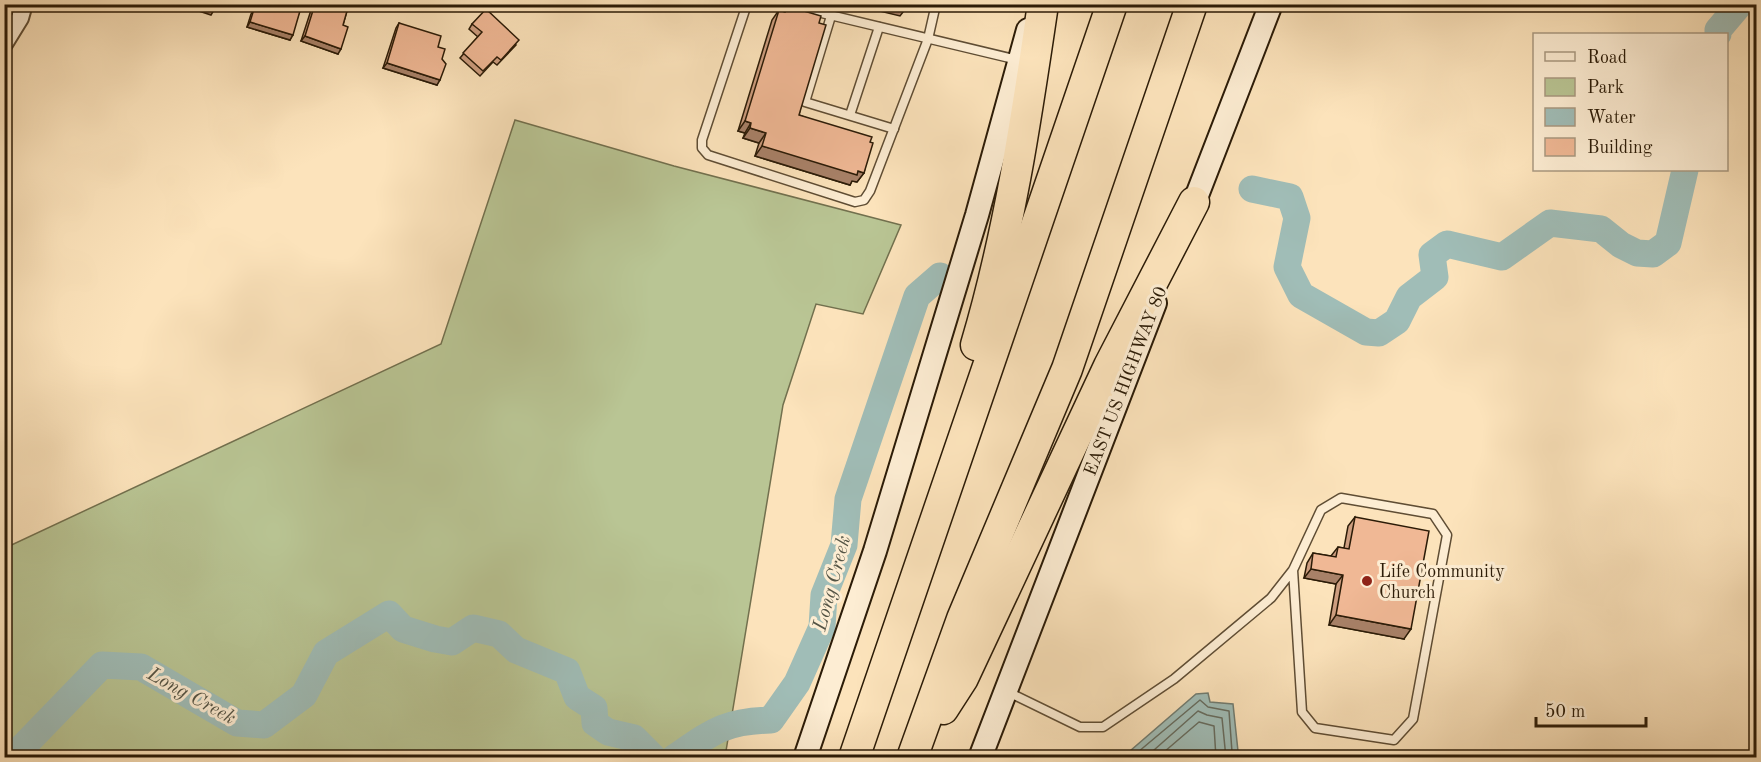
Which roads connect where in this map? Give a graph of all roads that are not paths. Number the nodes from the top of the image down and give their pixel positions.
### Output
1 (24, 4) edge
2 (747, 4) edge
3 (784, 4) edge
4 (936, 4) edge
5 (1035, 4) edge
6 (1043, 4) edge
7 (1112, 4) edge
8 (1192, 4) edge
9 (1270, 4) edge
10 (831, 16) junction
11 (879, 27) junction
12 (928, 39) junction
13 (4, 44) edge
14 (1019, 60) junction
15 (850, 115) junction
16 (894, 129) junction
17 (1194, 202) junction
18 (1293, 570) junction
19 (1005, 691) junction
20 (857, 749) edge
21 (805, 758) edge
22 (913, 758) edge
23 (980, 758) edge

1 - 13 street
2 - 16 lane
3 - 10 lane
4 - 12 lane
5 - 14 main road
6 - 20 highway
7 - 20 highway
8 - 22 highway
9 - 17 main road, EAST US HIGHWAY 80
10 - 11 lane
10 - 15 lane
11 - 12 lane
11 - 15 lane
12 - 14 lane
12 - 16 lane
14 - 21 main road
15 - 16 lane
17 - 19 main road, EAST US HIGHWAY 80
17 - 22 highway
18 - 18 lane
18 - 19 lane
19 - 23 main road, EAST US HIGHWAY 80

